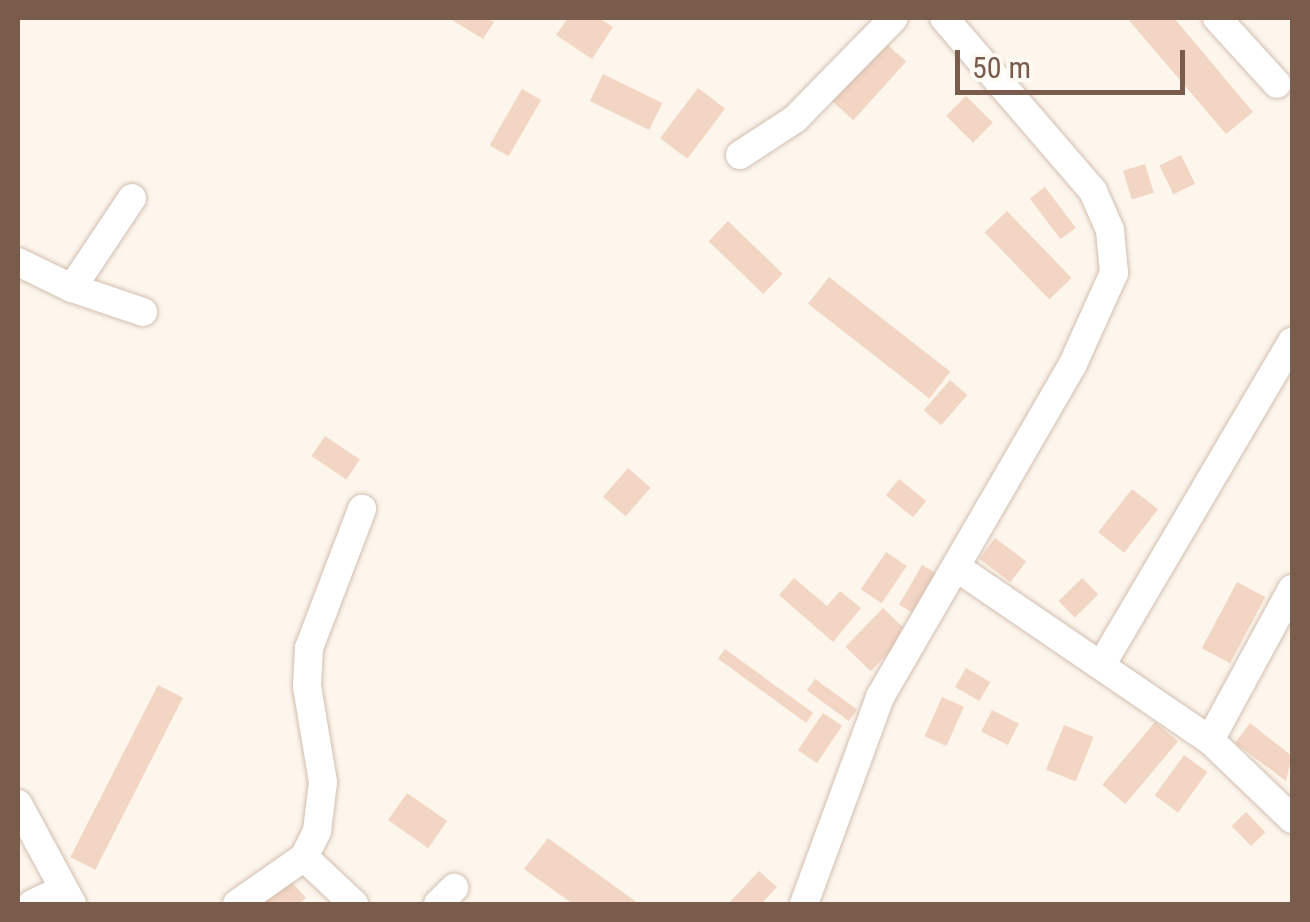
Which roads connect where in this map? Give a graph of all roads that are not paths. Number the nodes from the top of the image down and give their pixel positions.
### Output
1 (894, 18) edge
2 (944, 18) edge
3 (1218, 18) edge
4 (1277, 84) dead end
5 (740, 155) dead end
6 (132, 198) dead end
7 (18, 262) edge
8 (72, 288) junction
9 (143, 312) dead end
10 (1292, 342) edge
11 (362, 508) dead end
12 (956, 568) junction
13 (1292, 588) edge
14 (1102, 664) junction
15 (1210, 740) junction
16 (18, 804) edge
17 (1292, 819) edge
18 (304, 857) junction
19 (67, 897) edge
20 (32, 904) edge
21 (237, 904) edge
22 (354, 904) edge
23 (804, 904) edge

1 - 5 street
2 - 12 street
3 - 4 street
6 - 8 street
7 - 8 street
8 - 9 street
10 - 14 street
11 - 18 street
12 - 14 street
12 - 23 street
13 - 15 street
14 - 15 street
15 - 17 street
16 - 19 street
18 - 21 street
18 - 22 street
19 - 20 street

